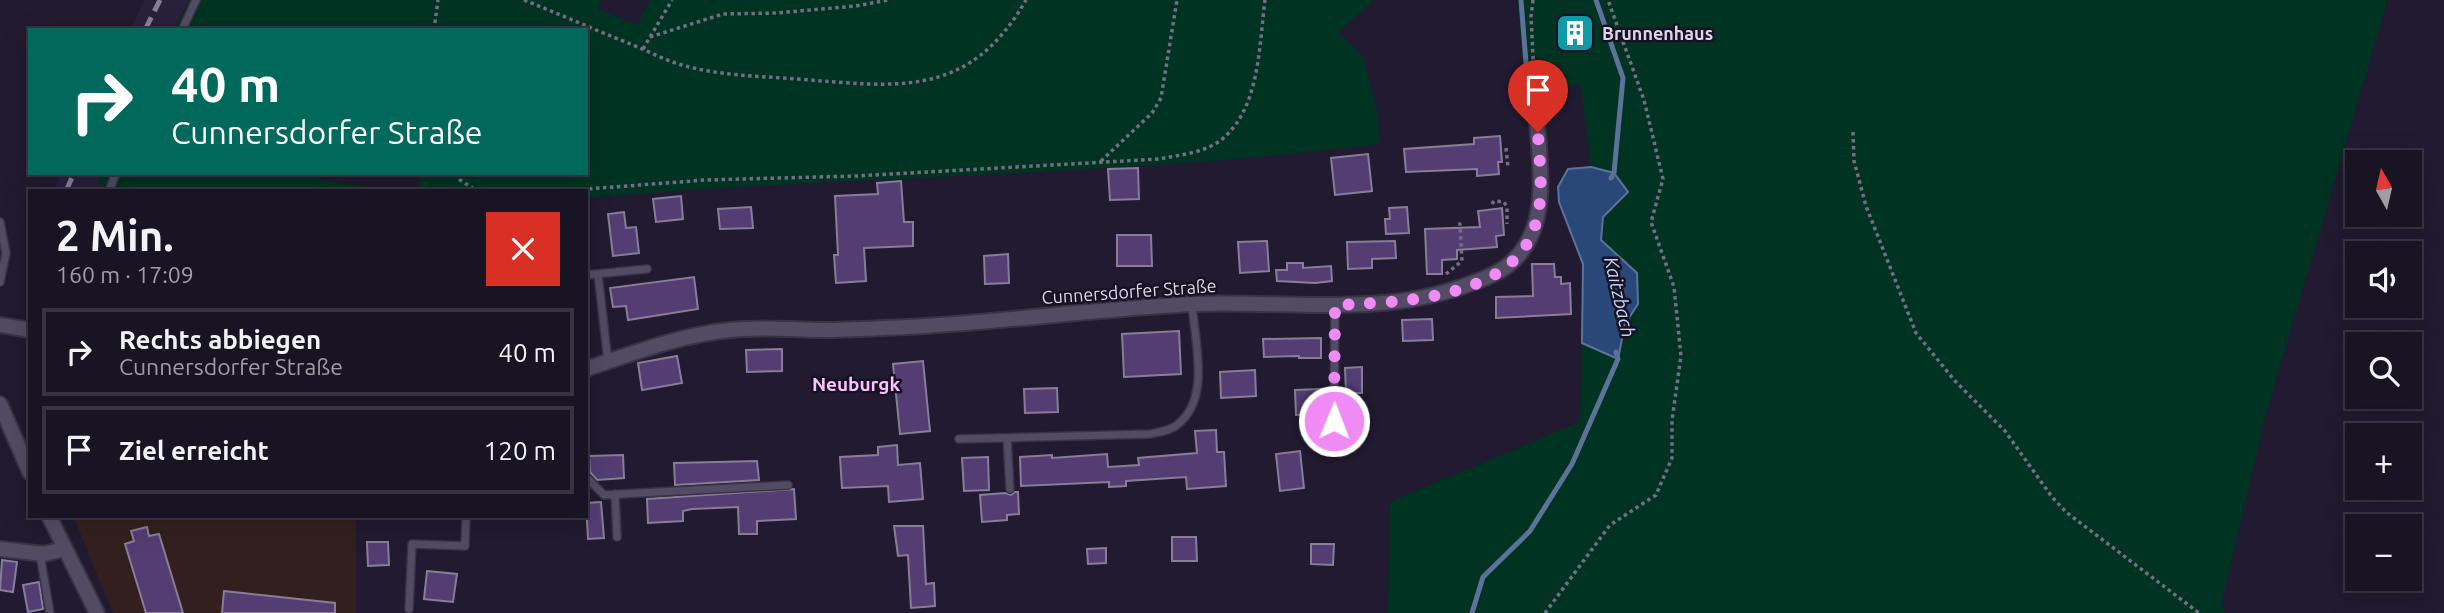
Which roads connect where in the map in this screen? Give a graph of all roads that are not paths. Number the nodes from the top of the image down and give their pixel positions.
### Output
1 (196, 0) edge
2 (183, 28) edge
3 (1536, 111) road end
4 (0, 222) edge
5 (647, 269) dead end
6 (598, 274) junction
7 (588, 275) edge
8 (0, 282) edge
9 (1192, 304) junction
10 (1335, 305) junction
11 (0, 325) edge
12 (28, 330) edge
13 (608, 362) junction
14 (588, 368) edge
15 (0, 404) edge
16 (1334, 421) dead end
17 (1007, 438) junction
18 (959, 439) dead end
19 (28, 468) edge
20 (588, 479) edge
21 (788, 485) dead end
22 (1010, 489) dead end
23 (615, 494) junction
24 (50, 518) edge
25 (466, 518) edge
26 (617, 537) dead end
27 (0, 549) edge
28 (64, 549) junction
29 (40, 554) junction
30 (409, 609) dead end
31 (50, 613) edge
32 (97, 613) edge

1 - 2 lane
3 - 10 street, Cunnersdorfer Straße
4 - 8 lane
5 - 6 lane
6 - 7 lane
6 - 13 lane
9 - 10 street, Cunnersdorfer Straße
9 - 13 street, Cunnersdorfer Straße
9 - 17 lane
10 - 16 lane
11 - 12 street
13 - 14 street, Cunnersdorfer Straße
15 - 19 street
17 - 18 lane
17 - 22 lane
20 - 23 lane
21 - 23 lane
23 - 26 lane
24 - 28 street
25 - 30 lane
27 - 29 street
28 - 29 street
28 - 32 street
29 - 31 lane

